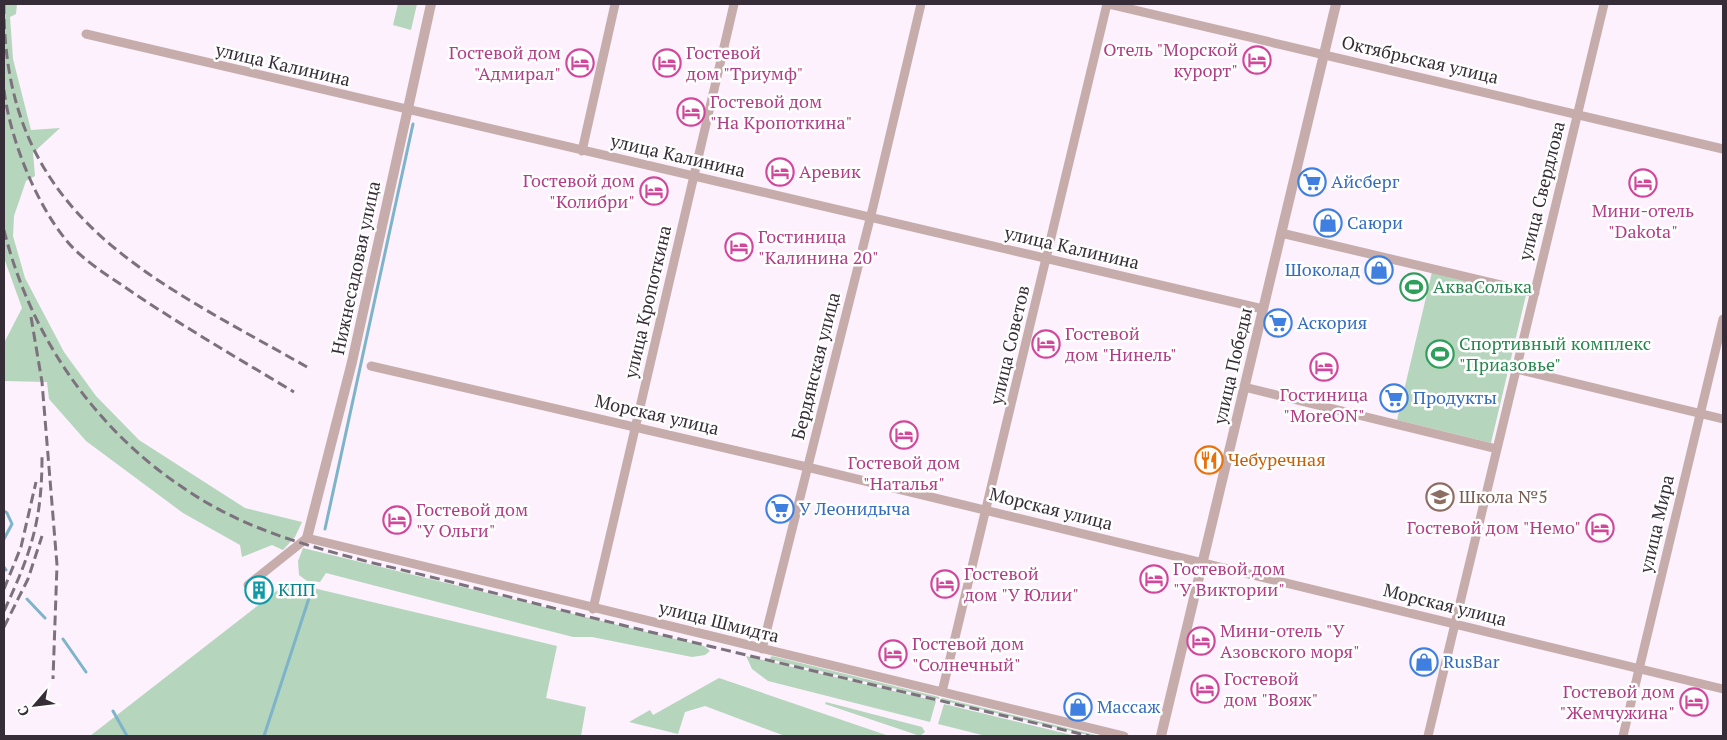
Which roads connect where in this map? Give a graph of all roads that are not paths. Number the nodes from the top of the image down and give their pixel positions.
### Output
1 (431, 4) edge
2 (615, 4) edge
3 (734, 4) edge
4 (921, 4) edge
5 (1108, 4) edge
6 (1336, 4) edge
7 (1604, 4) edge
8 (86, 34) dead end
9 (1324, 54) junction
10 (407, 110) junction
11 (1578, 114) junction
12 (1723, 149) edge
13 (582, 151) junction
14 (694, 177) junction
15 (870, 218) junction
16 (1281, 233) junction
17 (1047, 259) junction
18 (1535, 293) junction
19 (1263, 309) junction
20 (1723, 319) edge
21 (371, 366) dead end
22 (1516, 369) junction
23 (1244, 387) junction
24 (1700, 413) junction
25 (1723, 419) edge
26 (636, 427) junction
27 (1497, 449) junction
28 (808, 467) junction
29 (987, 510) junction
30 (307, 538) junction
31 (1202, 563) junction
32 (248, 585) dead end
33 (593, 609) junction
34 (1455, 625) junction
35 (762, 649) junction
36 (1639, 668) junction
37 (1723, 689) edge
38 (942, 692) junction
39 (1124, 736) edge
40 (1161, 736) edge
41 (1428, 736) edge
42 (1623, 736) edge

1 - 10 street, Нижнесадовая улица
2 - 13 street
3 - 14 street, улица Кропоткина
4 - 15 street, Бердянская улица
5 - 9 street, Октябрьская улица
5 - 17 street, улица Советов
6 - 9 street, улица Победы
7 - 11 street, улица Свердлова
8 - 10 street, улица Калинина
9 - 11 street, Октябрьская улица
9 - 16 street, улица Победы
10 - 13 street, улица Калинина
10 - 30 street, Нижнесадовая улица
11 - 12 street, Октябрьская улица
11 - 18 street, улица Свердлова
13 - 14 street, улица Калинина
14 - 15 street, улица Калинина
14 - 26 street, улица Кропоткина
15 - 17 street, улица Калинина
15 - 28 street, Бердянская улица
16 - 18 street
16 - 19 street, улица Победы
17 - 19 street, улица Калинина
17 - 29 street, улица Советов
18 - 22 street, улица Свердлова
19 - 23 street, улица Победы
20 - 24 street, улица Мира
21 - 26 street, Морская улица
22 - 24 street
22 - 27 street, улица Свердлова
23 - 27 street
23 - 31 street, улица Победы
24 - 25 street
24 - 36 street, улица Мира
26 - 28 street, Морская улица
26 - 33 street, улица Кропоткина
27 - 34 street, улица Свердлова
28 - 29 street, Морская улица
28 - 35 street, Бердянская улица
29 - 31 street, Морская улица
29 - 38 street, улица Советов
30 - 32 street
30 - 33 street, улица Шмидта
31 - 34 street, Морская улица
31 - 40 street, улица Победы
33 - 35 street, улица Шмидта
34 - 36 street, Морская улица
34 - 41 street, улица Свердлова
35 - 38 street, улица Шмидта
36 - 37 street, Морская улица
36 - 42 street, улица Мира
38 - 39 street, улица Шмидта

